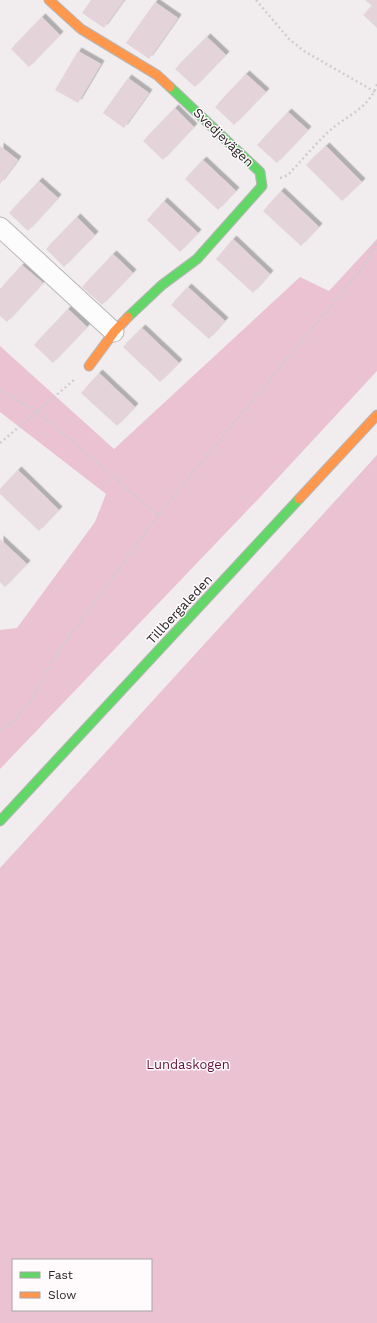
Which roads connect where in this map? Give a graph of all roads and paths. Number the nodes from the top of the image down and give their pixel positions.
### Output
1 (49, 0) edge
2 (256, 0) edge
3 (377, 84) edge
4 (376, 92) edge
5 (262, 186) junction
6 (0, 227) edge
7 (377, 242) edge
8 (114, 332) junction
9 (89, 366) joint
10 (0, 390) edge
11 (37, 410) junction
12 (377, 415) edge
13 (0, 442) edge
14 (158, 515) junction
15 (0, 730) edge
16 (0, 821) edge

1 - 5 main road, Svedjevägen
2 - 4 path
3 - 4 path
4 - 5 path
5 - 8 main road
6 - 8 street
7 - 14 path
8 - 9 main road
9 - 11 path
10 - 11 path
11 - 13 path
11 - 14 path
12 - 16 main road, Tillbergaleden
14 - 15 path

